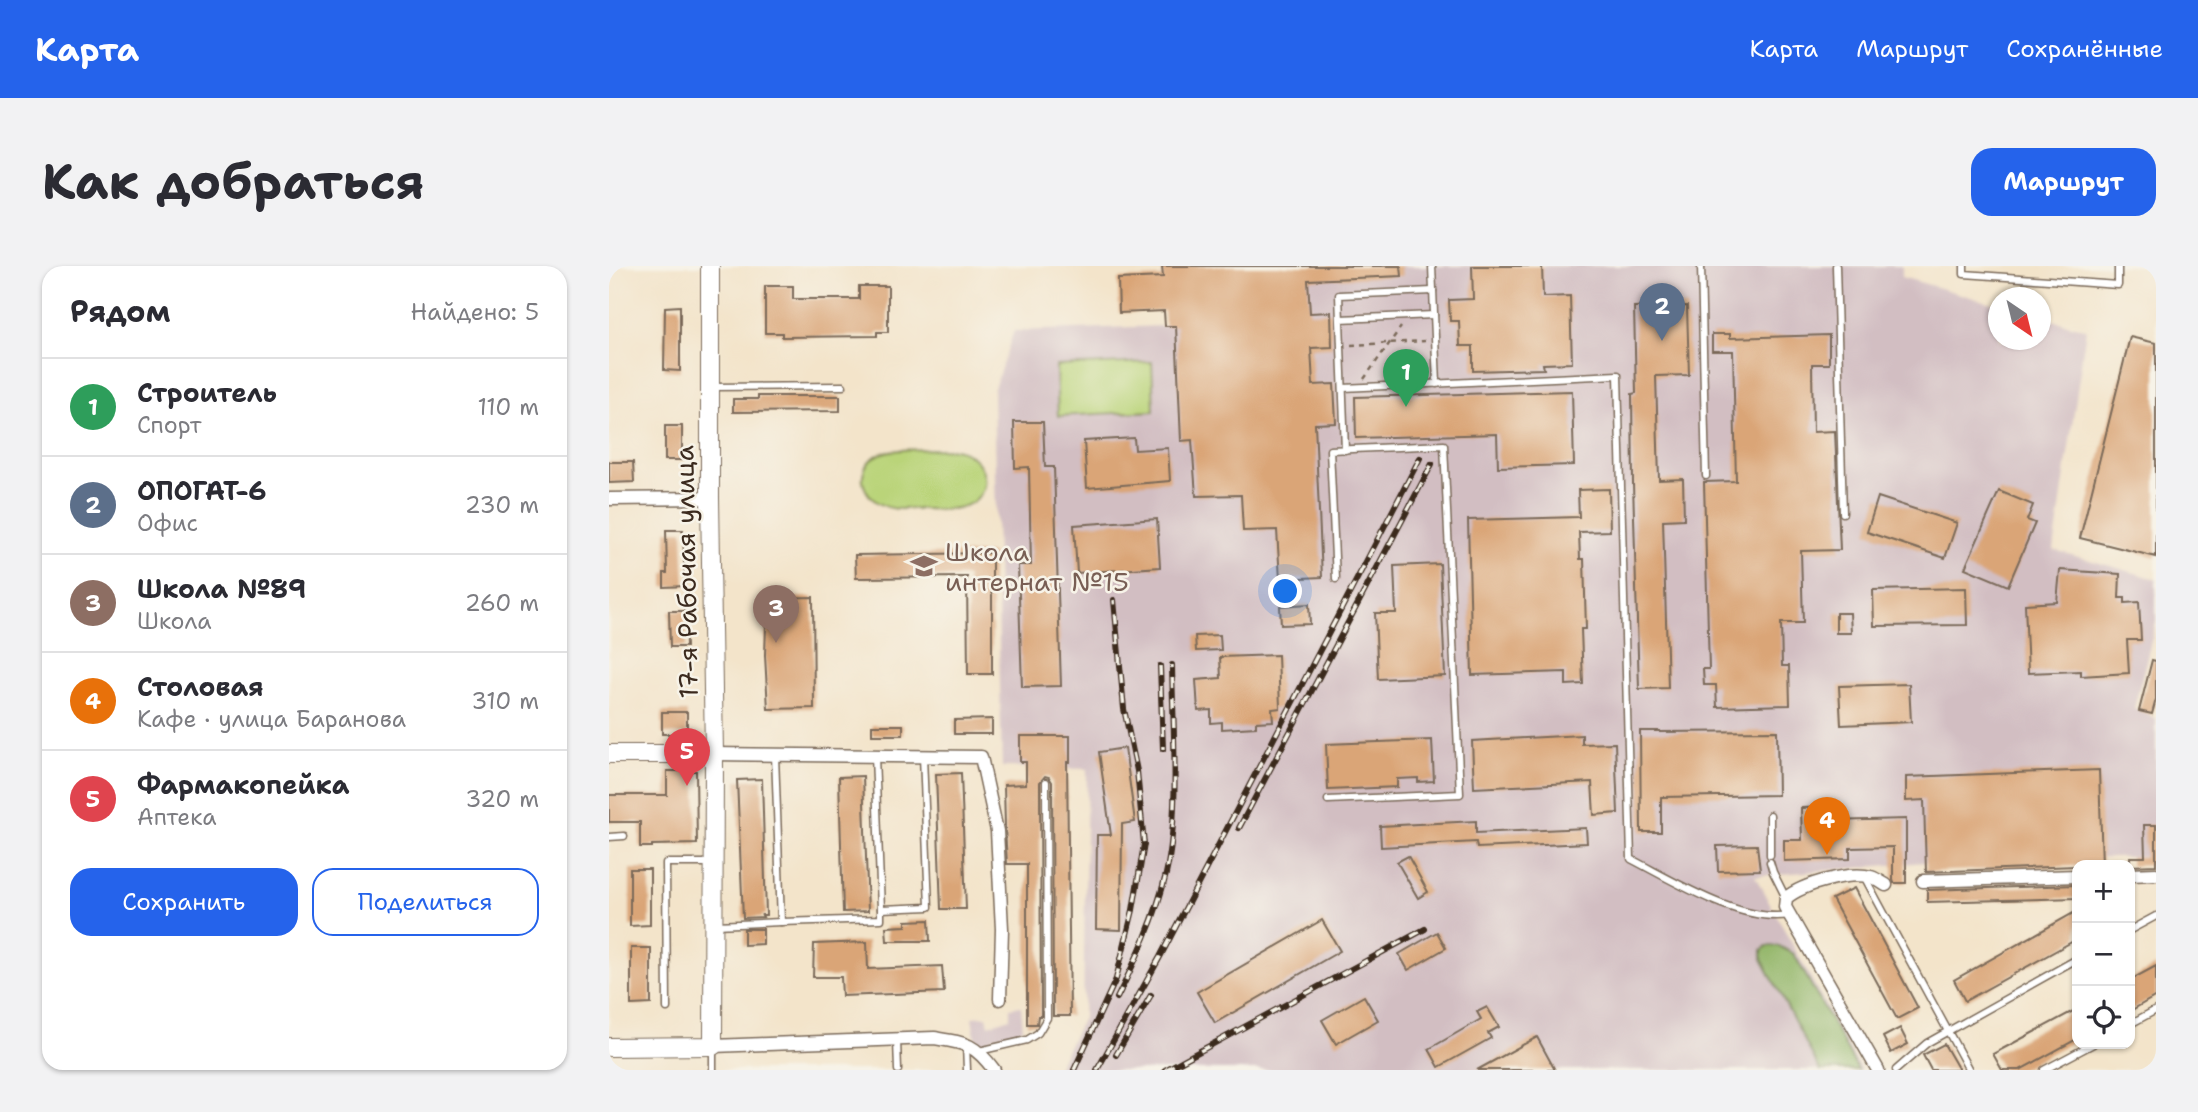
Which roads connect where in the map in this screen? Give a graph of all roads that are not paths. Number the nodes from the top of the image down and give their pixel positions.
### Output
1 (710, 266) edge
2 (1431, 266) edge
3 (1701, 266) edge
4 (1836, 266) edge
5 (1964, 266) edge
6 (2119, 266) edge
7 (1433, 291) junction
8 (1434, 314) junction
9 (1339, 319) junction
10 (1437, 384) junction
11 (843, 386) dead end
12 (710, 387) junction
13 (1343, 388) junction
14 (1345, 450) junction
15 (1706, 476) dead end
16 (710, 498) junction
17 (609, 499) edge
18 (1843, 513) dead end
19 (1336, 579) dead end
20 (609, 754) edge
21 (714, 754) junction
22 (775, 755) junction
23 (875, 756) junction
24 (923, 756) junction
25 (1046, 782) dead end
26 (1328, 800) dead end
27 (1770, 816) dead end
28 (609, 836) edge
29 (624, 836) dead end
30 (714, 863) junction
31 (2156, 874) edge
32 (2135, 875) edge
33 (1865, 876) junction
34 (2072, 876) edge
35 (1923, 881) dead end
36 (1886, 885) dead end
37 (1786, 898) junction
38 (881, 909) junction
39 (1789, 915) junction
40 (2156, 916) edge
41 (781, 922) junction
42 (714, 925) junction
43 (2135, 927) edge
44 (2072, 962) edge
45 (1000, 999) dead end
46 (667, 1007) dead end
47 (2156, 1010) edge
48 (2135, 1021) edge
49 (1948, 1031) junction
50 (897, 1038) junction
51 (966, 1043) junction
52 (713, 1046) junction
53 (609, 1047) edge
54 (2084, 1049) edge
55 (978, 1051) junction
56 (713, 1070) edge
57 (898, 1070) edge
58 (967, 1070) edge
59 (994, 1070) edge
60 (1878, 1070) edge
61 (1896, 1070) edge
62 (1969, 1070) edge
63 (2045, 1070) edge

1 - 12 street, 17-я Рабочая улица
2 - 7 lane
3 - 15 lane
4 - 18 lane
5 - 6 lane
7 - 8 lane
7 - 9 lane
8 - 9 lane
8 - 10 lane
9 - 13 lane
10 - 13 lane
10 - 39 lane
11 - 12 lane
12 - 16 street, 17-я Рабочая улица
13 - 14 lane
14 - 19 lane
14 - 26 lane
16 - 17 street
16 - 21 street, 17-я Рабочая улица
20 - 21 street
21 - 22 street
21 - 30 street, 17-я Рабочая улица
22 - 23 street
22 - 41 lane
23 - 24 street
23 - 38 lane
24 - 38 lane
24 - 45 street
25 - 55 lane
27 - 37 lane
28 - 29 lane
30 - 42 street, 17-я Рабочая улица
30 - 46 lane
31 - 32 street
33 - 36 street
33 - 37 street
33 - 49 lane
34 - 35 street
37 - 39 street
38 - 41 lane
39 - 60 street
40 - 43 lane
41 - 42 lane
42 - 52 street, 17-я Рабочая улица
44 - 49 lane
47 - 48 lane
49 - 61 lane
49 - 62 lane
50 - 51 street
50 - 52 street
50 - 57 lane
51 - 55 street
51 - 58 lane
52 - 53 street
52 - 56 lane
54 - 63 lane
55 - 59 street

